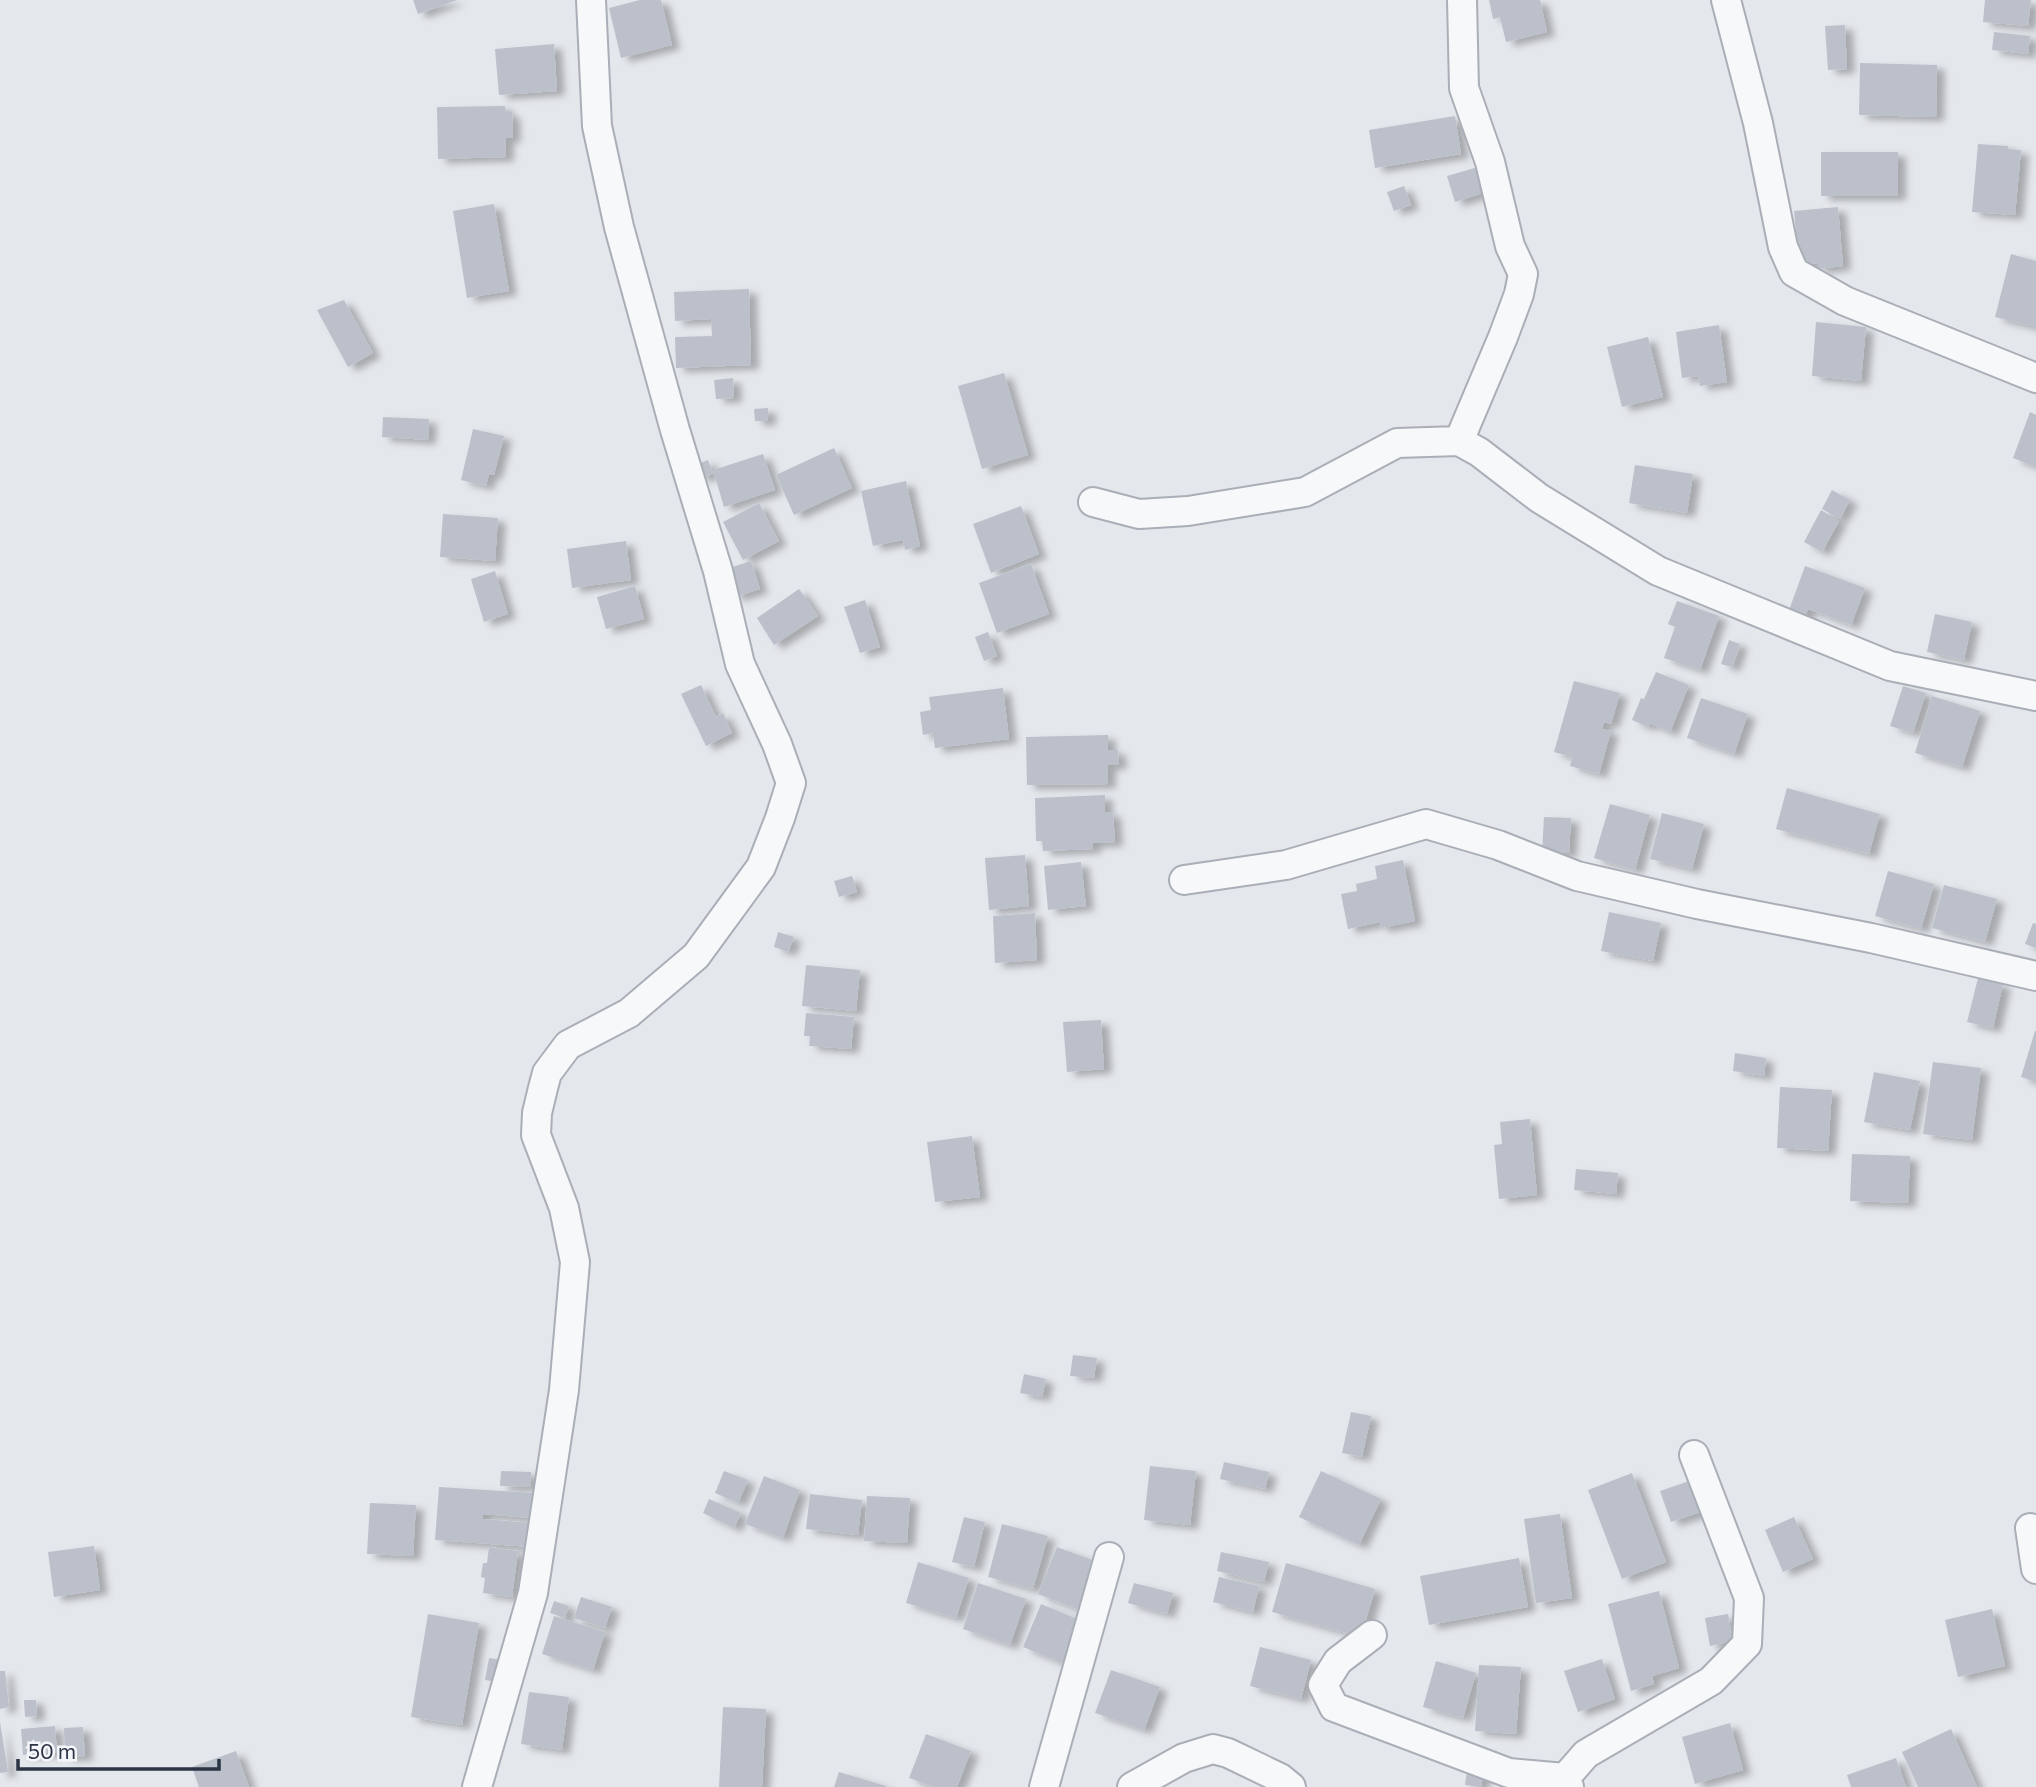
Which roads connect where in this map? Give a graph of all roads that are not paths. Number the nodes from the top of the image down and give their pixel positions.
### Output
1 (591, 0) edge
2 (1462, 0) edge
3 (1726, 0) edge
4 (2036, 378) edge
5 (1459, 441) junction
6 (1093, 502) dead end
7 (2036, 696) edge
8 (1184, 880) dead end
9 (2036, 976) edge
10 (1694, 1455) dead end
11 (2030, 1528) dead end
12 (1109, 1557) dead end
13 (2036, 1569) edge
14 (1372, 1635) dead end
15 (1567, 1782) edge
16 (477, 1787) edge
17 (1044, 1787) edge
18 (1132, 1787) edge
19 (1291, 1787) edge

1 - 16 street
2 - 5 street
3 - 4 street
5 - 6 street
5 - 7 street
8 - 9 street
10 - 15 street
11 - 13 street
12 - 17 street
14 - 15 street
18 - 19 street

